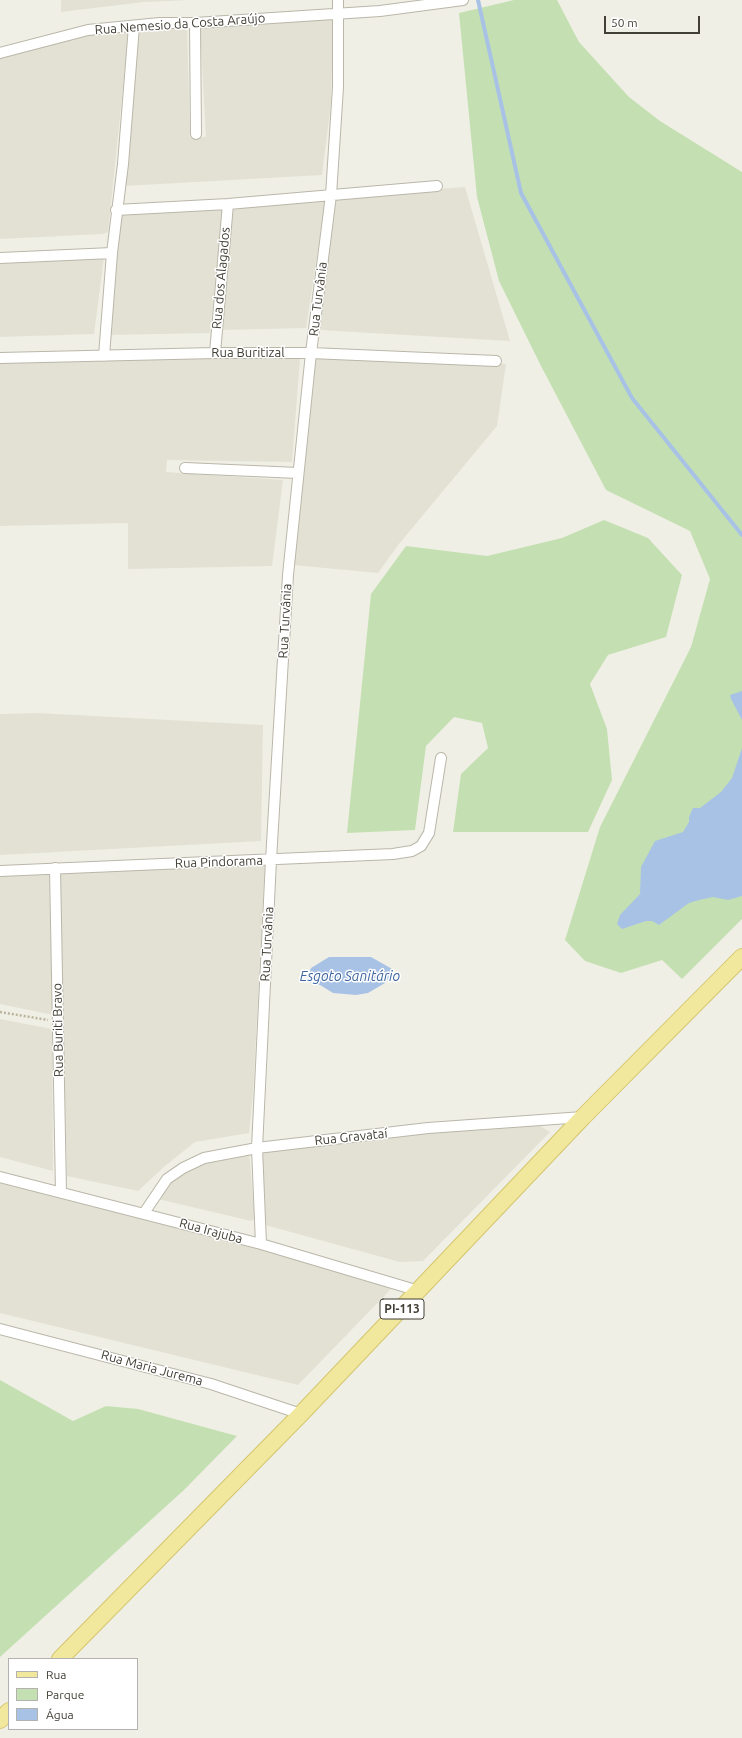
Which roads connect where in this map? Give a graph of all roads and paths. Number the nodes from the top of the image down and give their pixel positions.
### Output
1 (338, 0) edge
2 (463, 0) edge
3 (338, 14) junction
4 (195, 23) junction
5 (134, 26) junction
6 (0, 53) edge
7 (196, 134) dead end
8 (437, 186) dead end
9 (331, 195) junction
10 (228, 204) junction
11 (116, 210) junction
12 (112, 254) junction
13 (0, 258) edge
14 (215, 353) junction
15 (311, 353) junction
16 (104, 356) junction
17 (0, 358) edge
18 (496, 361) dead end
19 (185, 468) dead end
20 (298, 473) junction
21 (441, 758) dead end
22 (271, 860) junction
23 (55, 868) junction
24 (0, 871) edge
25 (742, 957) edge
26 (0, 1012) edge
27 (58, 1022) junction
28 (583, 1117) junction
29 (257, 1148) junction
30 (0, 1177) edge
31 (61, 1192) junction
32 (144, 1213) junction
33 (261, 1244) junction
34 (419, 1290) junction
35 (0, 1329) edge
36 (301, 1414) junction
37 (61, 1658) edge
38 (8, 1712) edge
39 (0, 1720) edge

1 - 3 street, Rua Turvânia
2 - 3 street, Rua Nemesio da Costa Araújo
3 - 4 street, Rua Nemesio da Costa Araújo
3 - 9 street, Rua Turvânia
4 - 5 street, Rua Nemesio da Costa Araújo
4 - 7 street
5 - 6 street, Rua Nemesio da Costa Araújo
5 - 11 street
8 - 9 street
9 - 10 street
9 - 15 street, Rua Turvânia
10 - 11 street
10 - 14 street, Rua dos Alagados
11 - 12 street
12 - 13 street
12 - 16 street
14 - 15 street, Rua Buritizal
14 - 16 street, Rua Buritizal
15 - 18 street, Rua Buritizal
15 - 20 street, Rua Turvânia
16 - 17 street, Rua Buritizal
19 - 20 street
20 - 22 street, Rua Turvânia
21 - 22 street, Rua Pindorama
22 - 23 street, Rua Pindorama
22 - 29 street, Rua Turvânia
23 - 24 street, Rua Pindorama
23 - 27 street, Rua Buriti Bravo
25 - 28 main road, PI-113
26 - 27 path
27 - 31 street, Rua Buriti Bravo
28 - 29 street, Rua Gravataí
28 - 34 main road, PI-113
29 - 32 street, Rua Gravataí
29 - 33 street, Rua Turvânia
30 - 31 street, Rua Irajuba
31 - 32 street, Rua Irajuba
32 - 33 street, Rua Irajuba
33 - 34 street, Rua Irajuba
34 - 36 main road, PI-113
35 - 36 street, Rua Maria Jurema
36 - 37 main road, PI-113
38 - 39 main road

